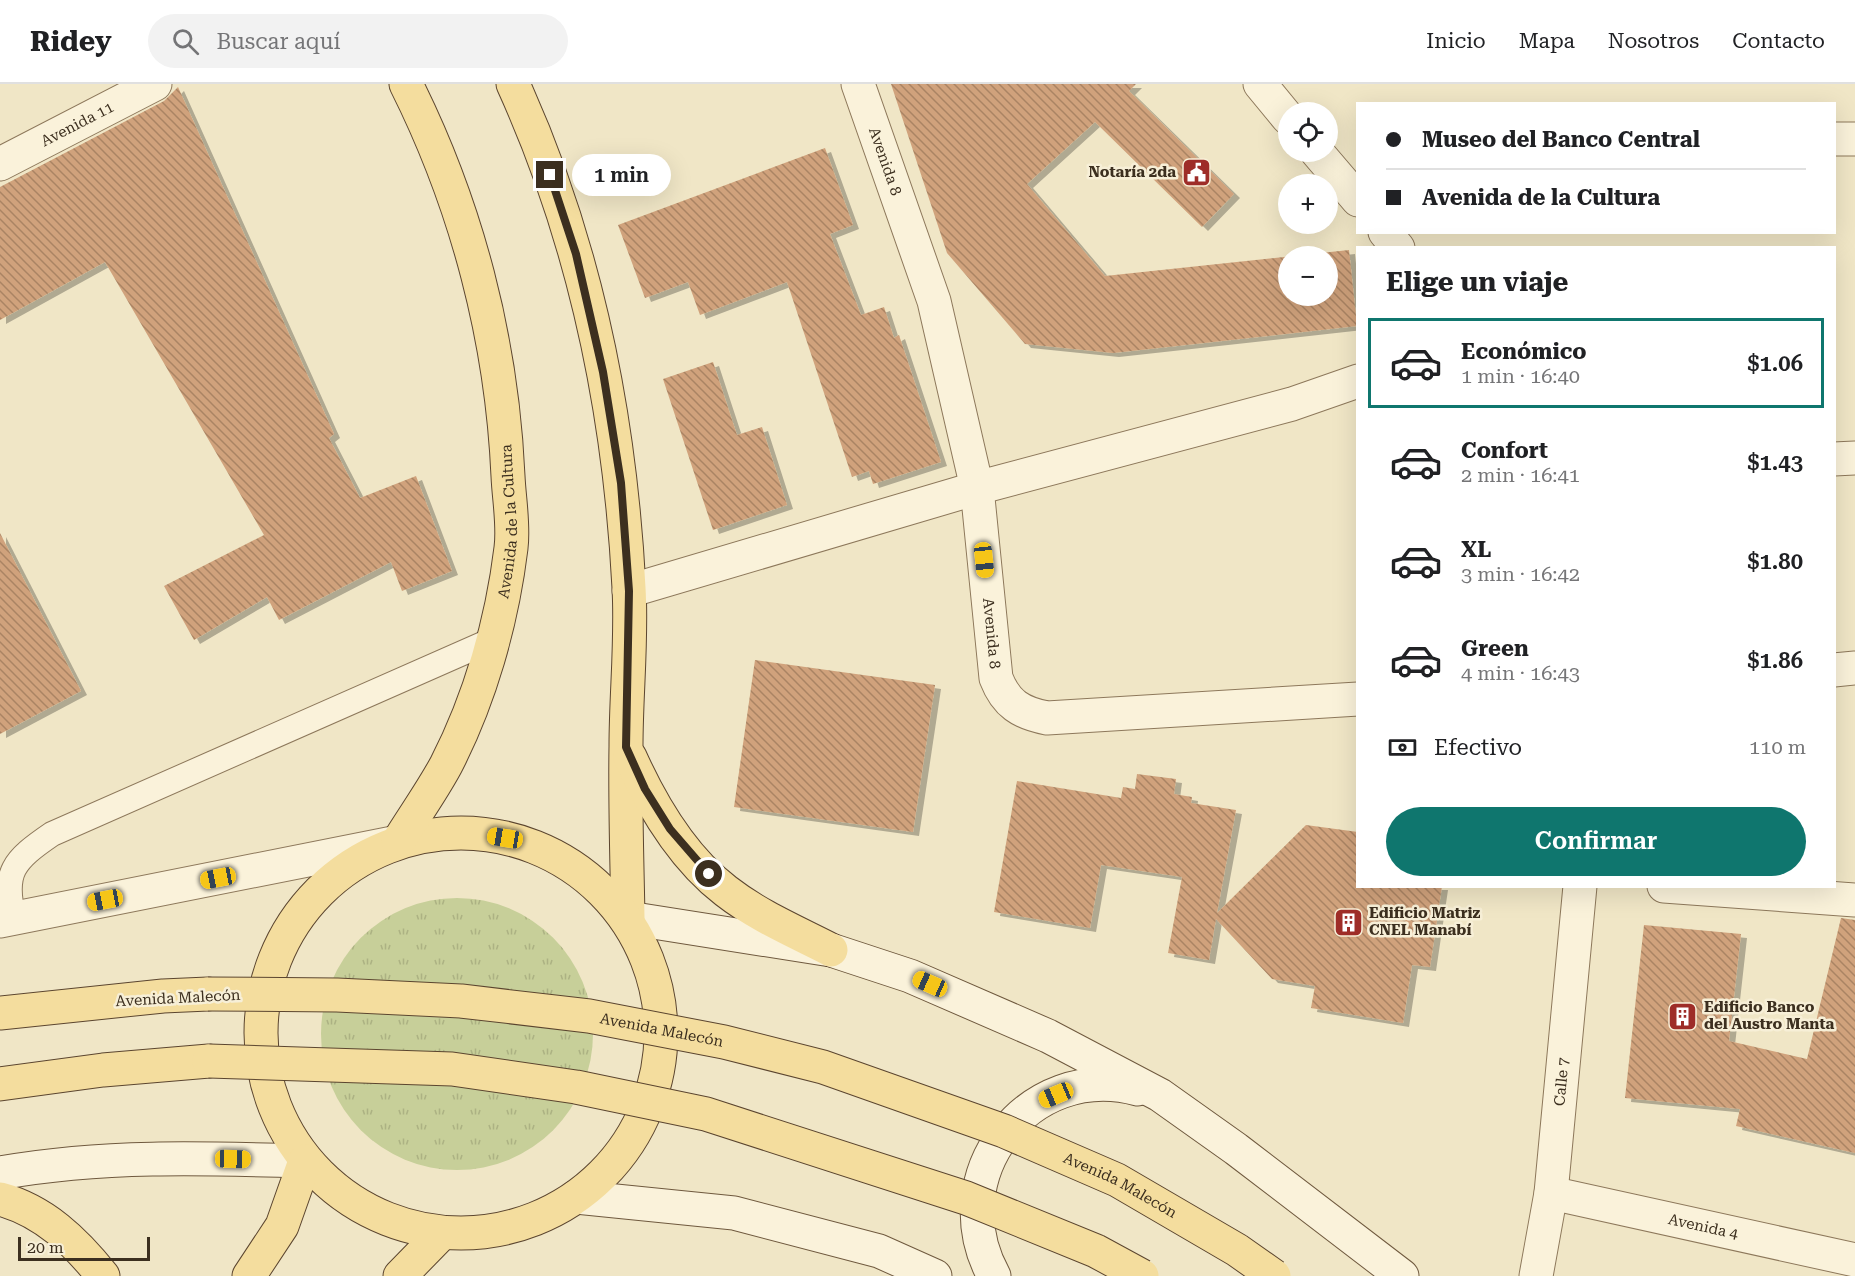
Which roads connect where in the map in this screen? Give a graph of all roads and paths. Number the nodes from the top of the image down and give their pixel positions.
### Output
1 (155, 84) edge
2 (406, 84) edge
3 (513, 84) edge
4 (858, 84) edge
5 (1260, 84) edge
6 (1278, 106) edge
7 (1836, 139) edge
8 (1855, 139) edge
9 (1326, 162) edge
10 (0, 164) edge
11 (1356, 198) edge
12 (1387, 234) edge
13 (1396, 246) edge
14 (1356, 382) edge
15 (1855, 458) edge
16 (1836, 459) edge
17 (977, 488) junction
18 (629, 591) junction
19 (492, 640) junction
20 (1855, 668) edge
21 (1836, 670) edge
22 (1356, 699) edge
23 (626, 747) junction
24 (398, 842) junction
25 (1580, 888) edge
26 (1691, 888) edge
27 (1855, 900) edge
28 (628, 918) junction
29 (7, 920) edge
30 (831, 950) junction
31 (0, 1013) edge
32 (0, 1084) edge
33 (1160, 1095) junction
34 (305, 1161) junction
35 (0, 1173) edge
36 (1551, 1192) junction
37 (576, 1197) junction
38 (0, 1199) edge
39 (441, 1233) junction
40 (1855, 1260) edge
41 (103, 1276) edge
42 (249, 1276) edge
43 (400, 1276) edge
44 (935, 1276) edge
45 (994, 1276) edge
46 (1142, 1276) edge
47 (1274, 1276) edge
48 (1402, 1276) edge
49 (1536, 1276) edge

1 - 10 street, Avenida 11
2 - 19 main road, Avenida de la Cultura
3 - 18 main road
4 - 17 street, Avenida 8
5 - 6 street
7 - 8 street
9 - 11 street
12 - 13 street
14 - 17 street
15 - 16 street
17 - 18 street
17 - 22 street, Avenida 8
18 - 23 main road
19 - 24 main road, Avenida de la Cultura
19 - 29 lane
20 - 21 street
23 - 28 main road
23 - 30 main road
24 - 28 main road
24 - 29 street
24 - 34 main road
25 - 36 street, Calle 7
26 - 27 street
28 - 30 street
28 - 37 main road
30 - 33 street
31 - 47 main road, Avenida Malecón, bridge
32 - 46 main road, bridge
33 - 45 street
33 - 48 street
34 - 35 street
34 - 39 main road
34 - 42 main road
36 - 40 street, Avenida 4
36 - 49 street, Calle 7
37 - 39 main road
37 - 44 street
38 - 41 main road
39 - 43 main road

